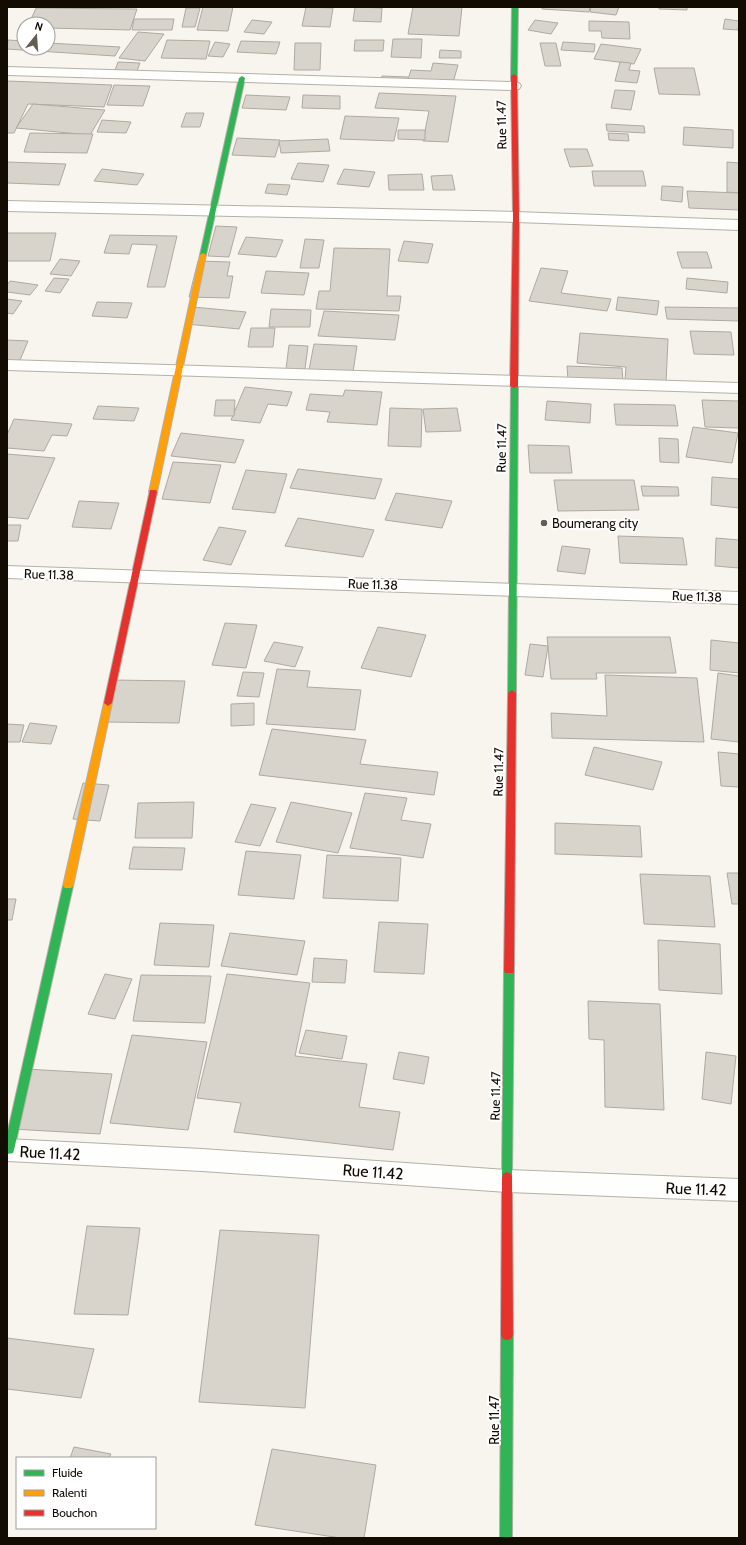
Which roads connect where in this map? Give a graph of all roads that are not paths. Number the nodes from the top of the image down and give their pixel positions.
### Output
1 (515, 7) edge
2 (7, 71) edge
3 (242, 78) junction
4 (514, 86) junction
5 (7, 206) edge
6 (212, 210) junction
7 (516, 217) junction
8 (739, 225) edge
9 (7, 365) edge
10 (177, 371) junction
11 (515, 382) junction
12 (739, 388) edge
13 (7, 572) edge
14 (136, 577) junction
15 (512, 588) junction
16 (739, 598) edge
17 (8, 1150) edge
18 (507, 1181) junction
19 (739, 1190) edge
20 (506, 1538) edge

1 - 4 street, Rue 11.47
2 - 3 street
3 - 4 street
3 - 6 street
4 - 7 street, Rue 11.47
5 - 6 street
6 - 7 street
6 - 10 street
7 - 8 street
7 - 11 street, Rue 11.47
9 - 10 street
10 - 11 street
10 - 14 street
11 - 12 street
11 - 15 street, Rue 11.47
13 - 14 street, Rue 11.38
14 - 15 street, Rue 11.38
14 - 17 street
15 - 16 street, Rue 11.38
15 - 18 street, Rue 11.47
17 - 18 street, Rue 11.42
18 - 19 street, Rue 11.42
18 - 20 street, Rue 11.47

